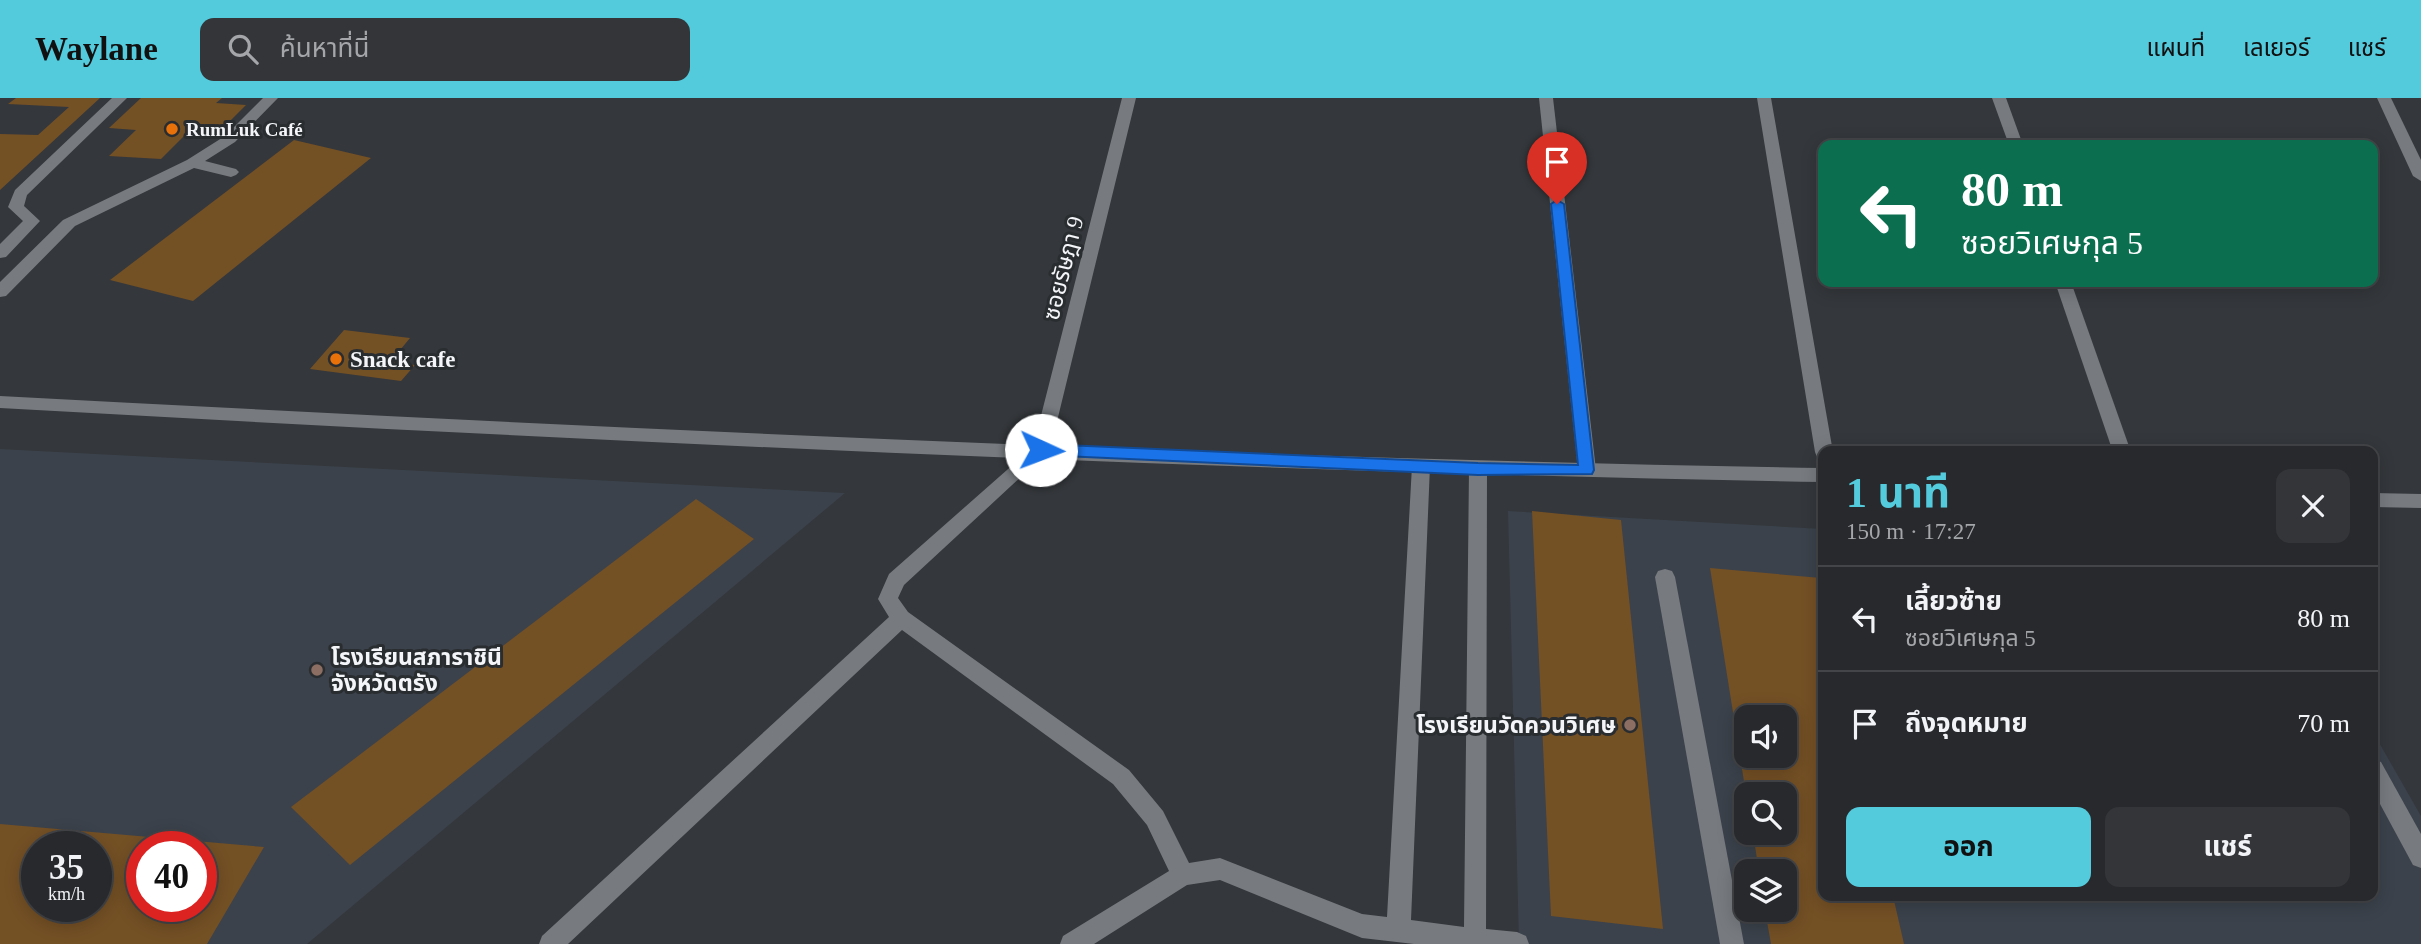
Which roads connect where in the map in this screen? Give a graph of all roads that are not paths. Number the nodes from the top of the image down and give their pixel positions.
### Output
1 (120, 98) edge
2 (271, 98) edge
3 (1129, 98) edge
4 (1546, 98) edge
5 (1764, 98) edge
6 (1999, 98) edge
7 (2384, 98) edge
8 (2014, 140) edge
9 (192, 163) junction
10 (232, 172) dead end
11 (2421, 176) edge
12 (32, 221) junction
13 (69, 223) junction
14 (0, 253) edge
15 (2065, 287) edge
16 (0, 292) edge
17 (0, 402) edge
18 (1823, 446) edge
19 (2120, 446) edge
20 (1041, 450) junction
21 (1421, 466) junction
22 (1478, 469) junction
23 (1587, 470) junction
24 (1818, 475) edge
25 (2378, 500) edge
26 (2421, 501) edge
27 (1665, 577) dead end
28 (901, 618) junction
29 (2378, 778) edge
30 (2421, 857) edge
31 (1183, 875) junction
32 (1398, 937) edge
33 (1476, 940) junction
34 (551, 944) edge
35 (1072, 944) edge
36 (1517, 944) edge
37 (1732, 944) edge

1 - 12 street
2 - 9 street
3 - 20 street, ซอยรัษฎา 9
4 - 23 street
5 - 18 street
6 - 8 street
7 - 11 street
9 - 10 street
9 - 13 street
12 - 13 street
12 - 14 street
13 - 16 street
15 - 19 street
17 - 20 street
20 - 21 street
20 - 28 street
21 - 22 street
21 - 32 street
22 - 23 street
22 - 33 street
23 - 24 street
25 - 26 street
27 - 37 street
28 - 31 street
28 - 34 street
29 - 30 street
31 - 32 street
31 - 35 street
32 - 33 street
33 - 36 street

